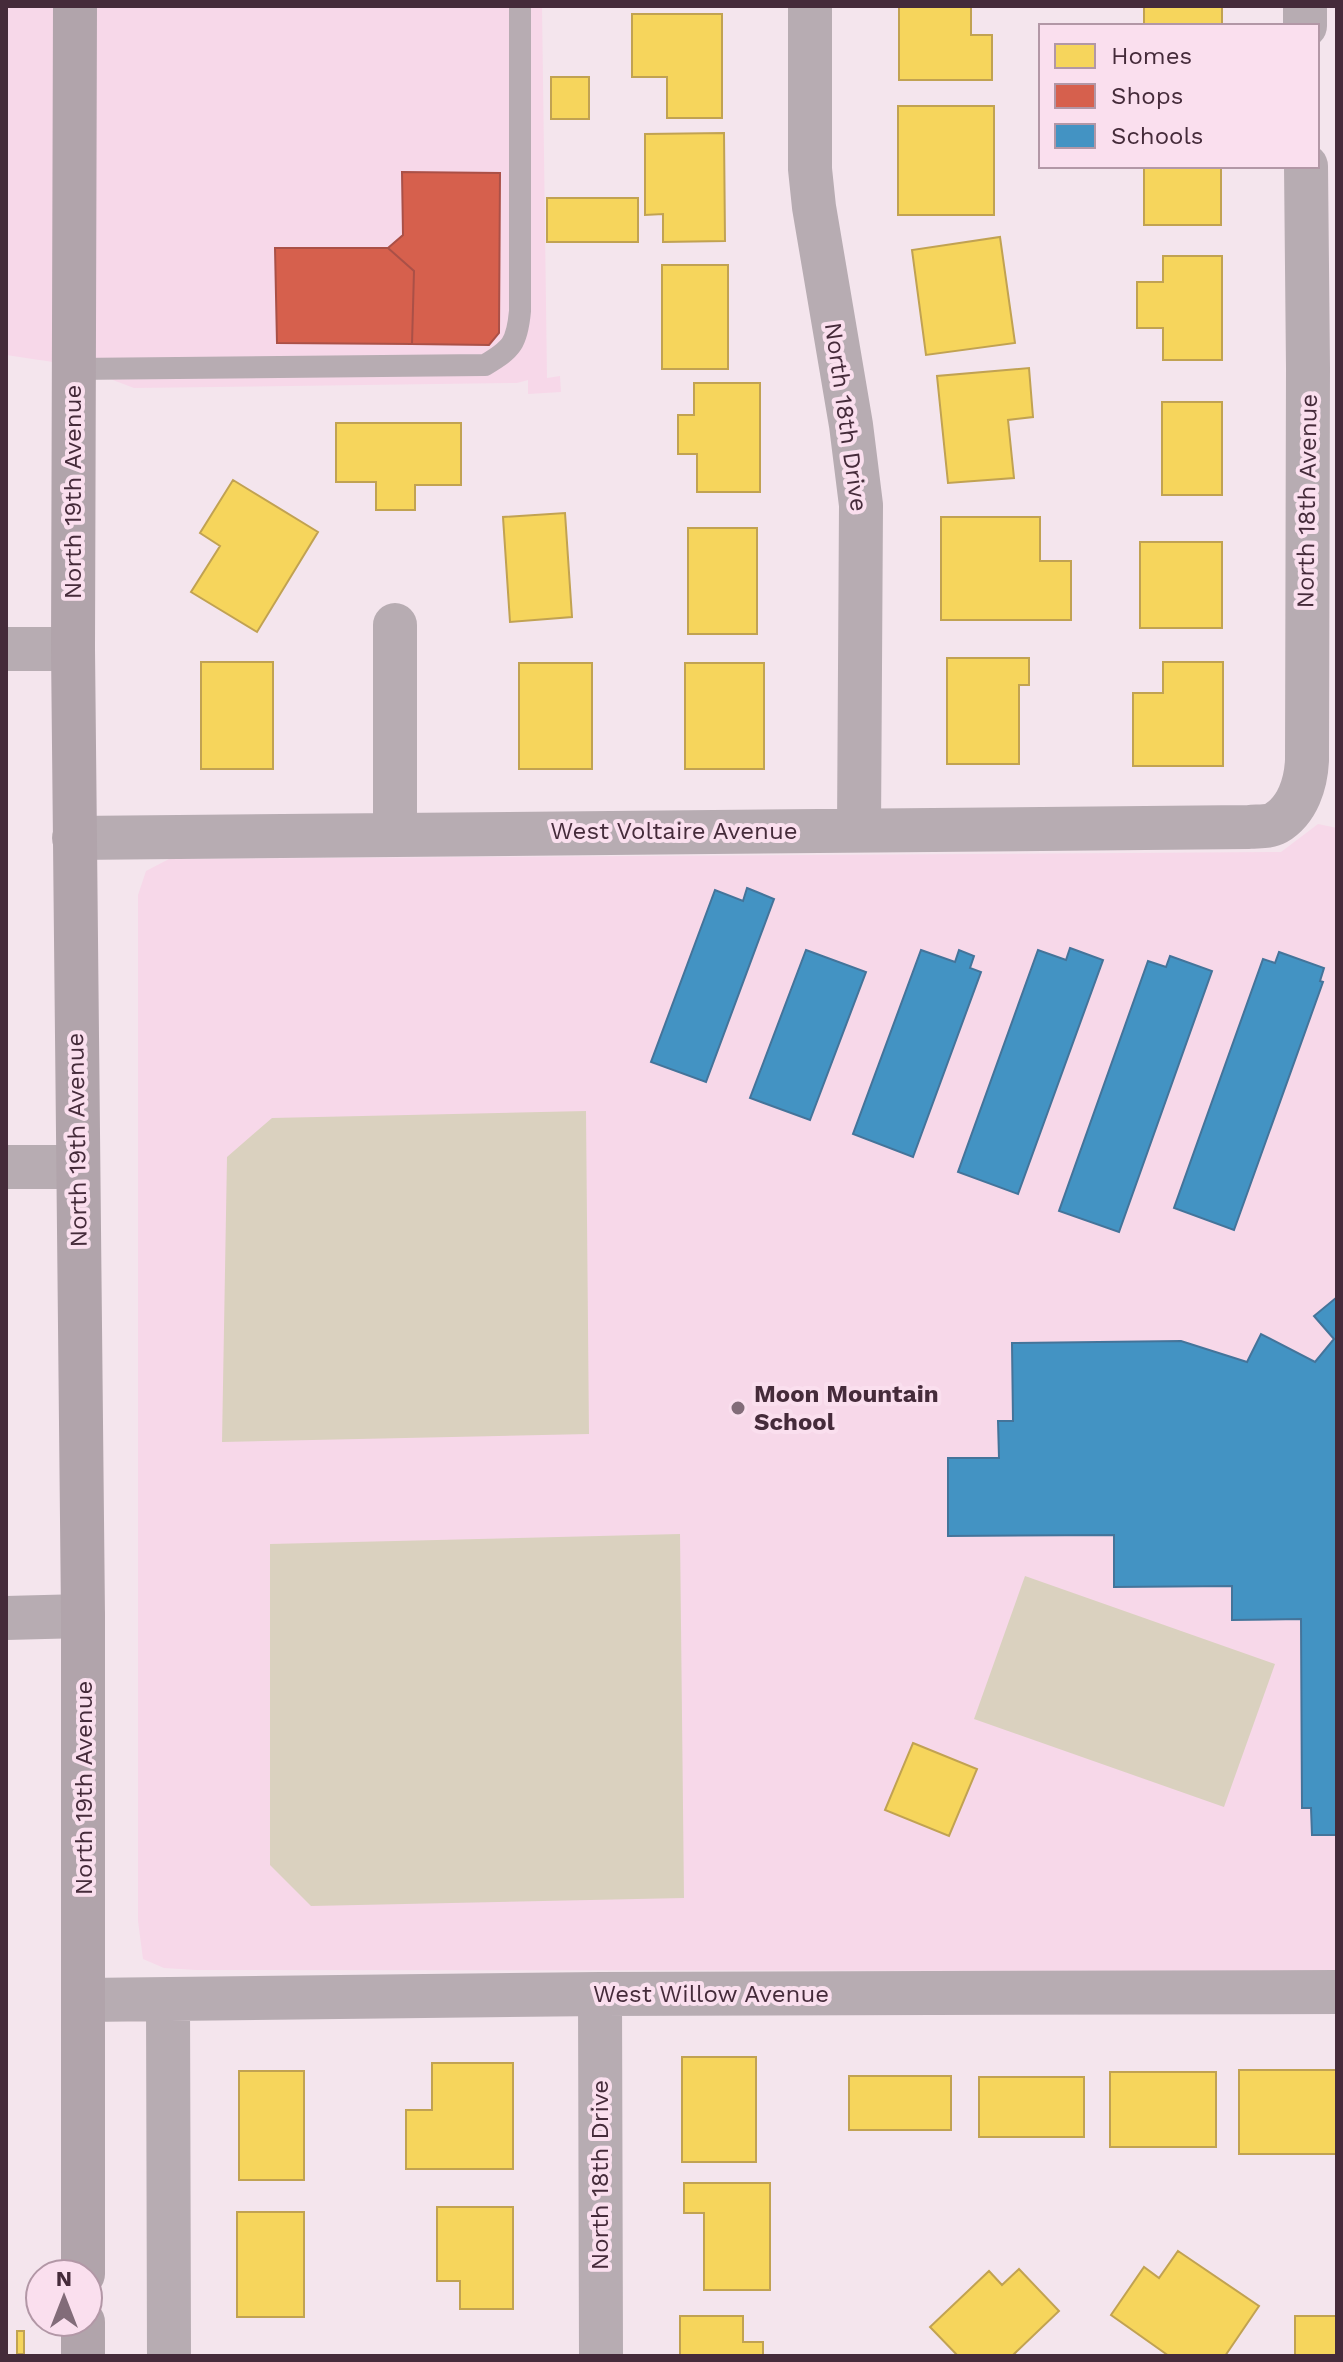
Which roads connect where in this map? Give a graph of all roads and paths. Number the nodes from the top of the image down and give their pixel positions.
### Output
1 (75, 6) edge
2 (520, 6) edge
3 (810, 6) edge
4 (1306, 168) edge
5 (73, 369) junction
6 (1322, 599) edge
7 (395, 625) dead end
8 (6, 649) edge
9 (73, 649) junction
10 (1274, 824) joint
11 (859, 830) junction
12 (395, 833) junction
13 (74, 838) junction
14 (6, 1167) edge
15 (77, 1167) junction
16 (83, 1616) junction
17 (6, 1618) edge
18 (1337, 1992) edge
19 (600, 1994) junction
20 (168, 1999) junction
21 (84, 2000) junction
22 (83, 2258) edge
23 (169, 2356) edge
24 (601, 2356) edge

1 - 5 main road, North 19th Avenue
2 - 5 lane
3 - 11 street, North 18th Drive
4 - 6 street, North 18th Avenue
5 - 9 main road, North 19th Avenue
6 - 10 street, North 18th Avenue
7 - 12 street
8 - 9 street
9 - 13 main road, North 19th Avenue
10 - 11 street, West Voltaire Avenue
11 - 12 street, West Voltaire Avenue
12 - 13 street, West Voltaire Avenue
13 - 15 main road, North 19th Avenue
14 - 15 street
15 - 16 main road, North 19th Avenue
16 - 17 street
16 - 21 main road, North 19th Avenue
18 - 19 street, West Willow Avenue
19 - 20 street, West Willow Avenue
19 - 24 street, North 18th Drive
20 - 21 street, West Willow Avenue
20 - 23 street
21 - 22 main road, North 19th Avenue

